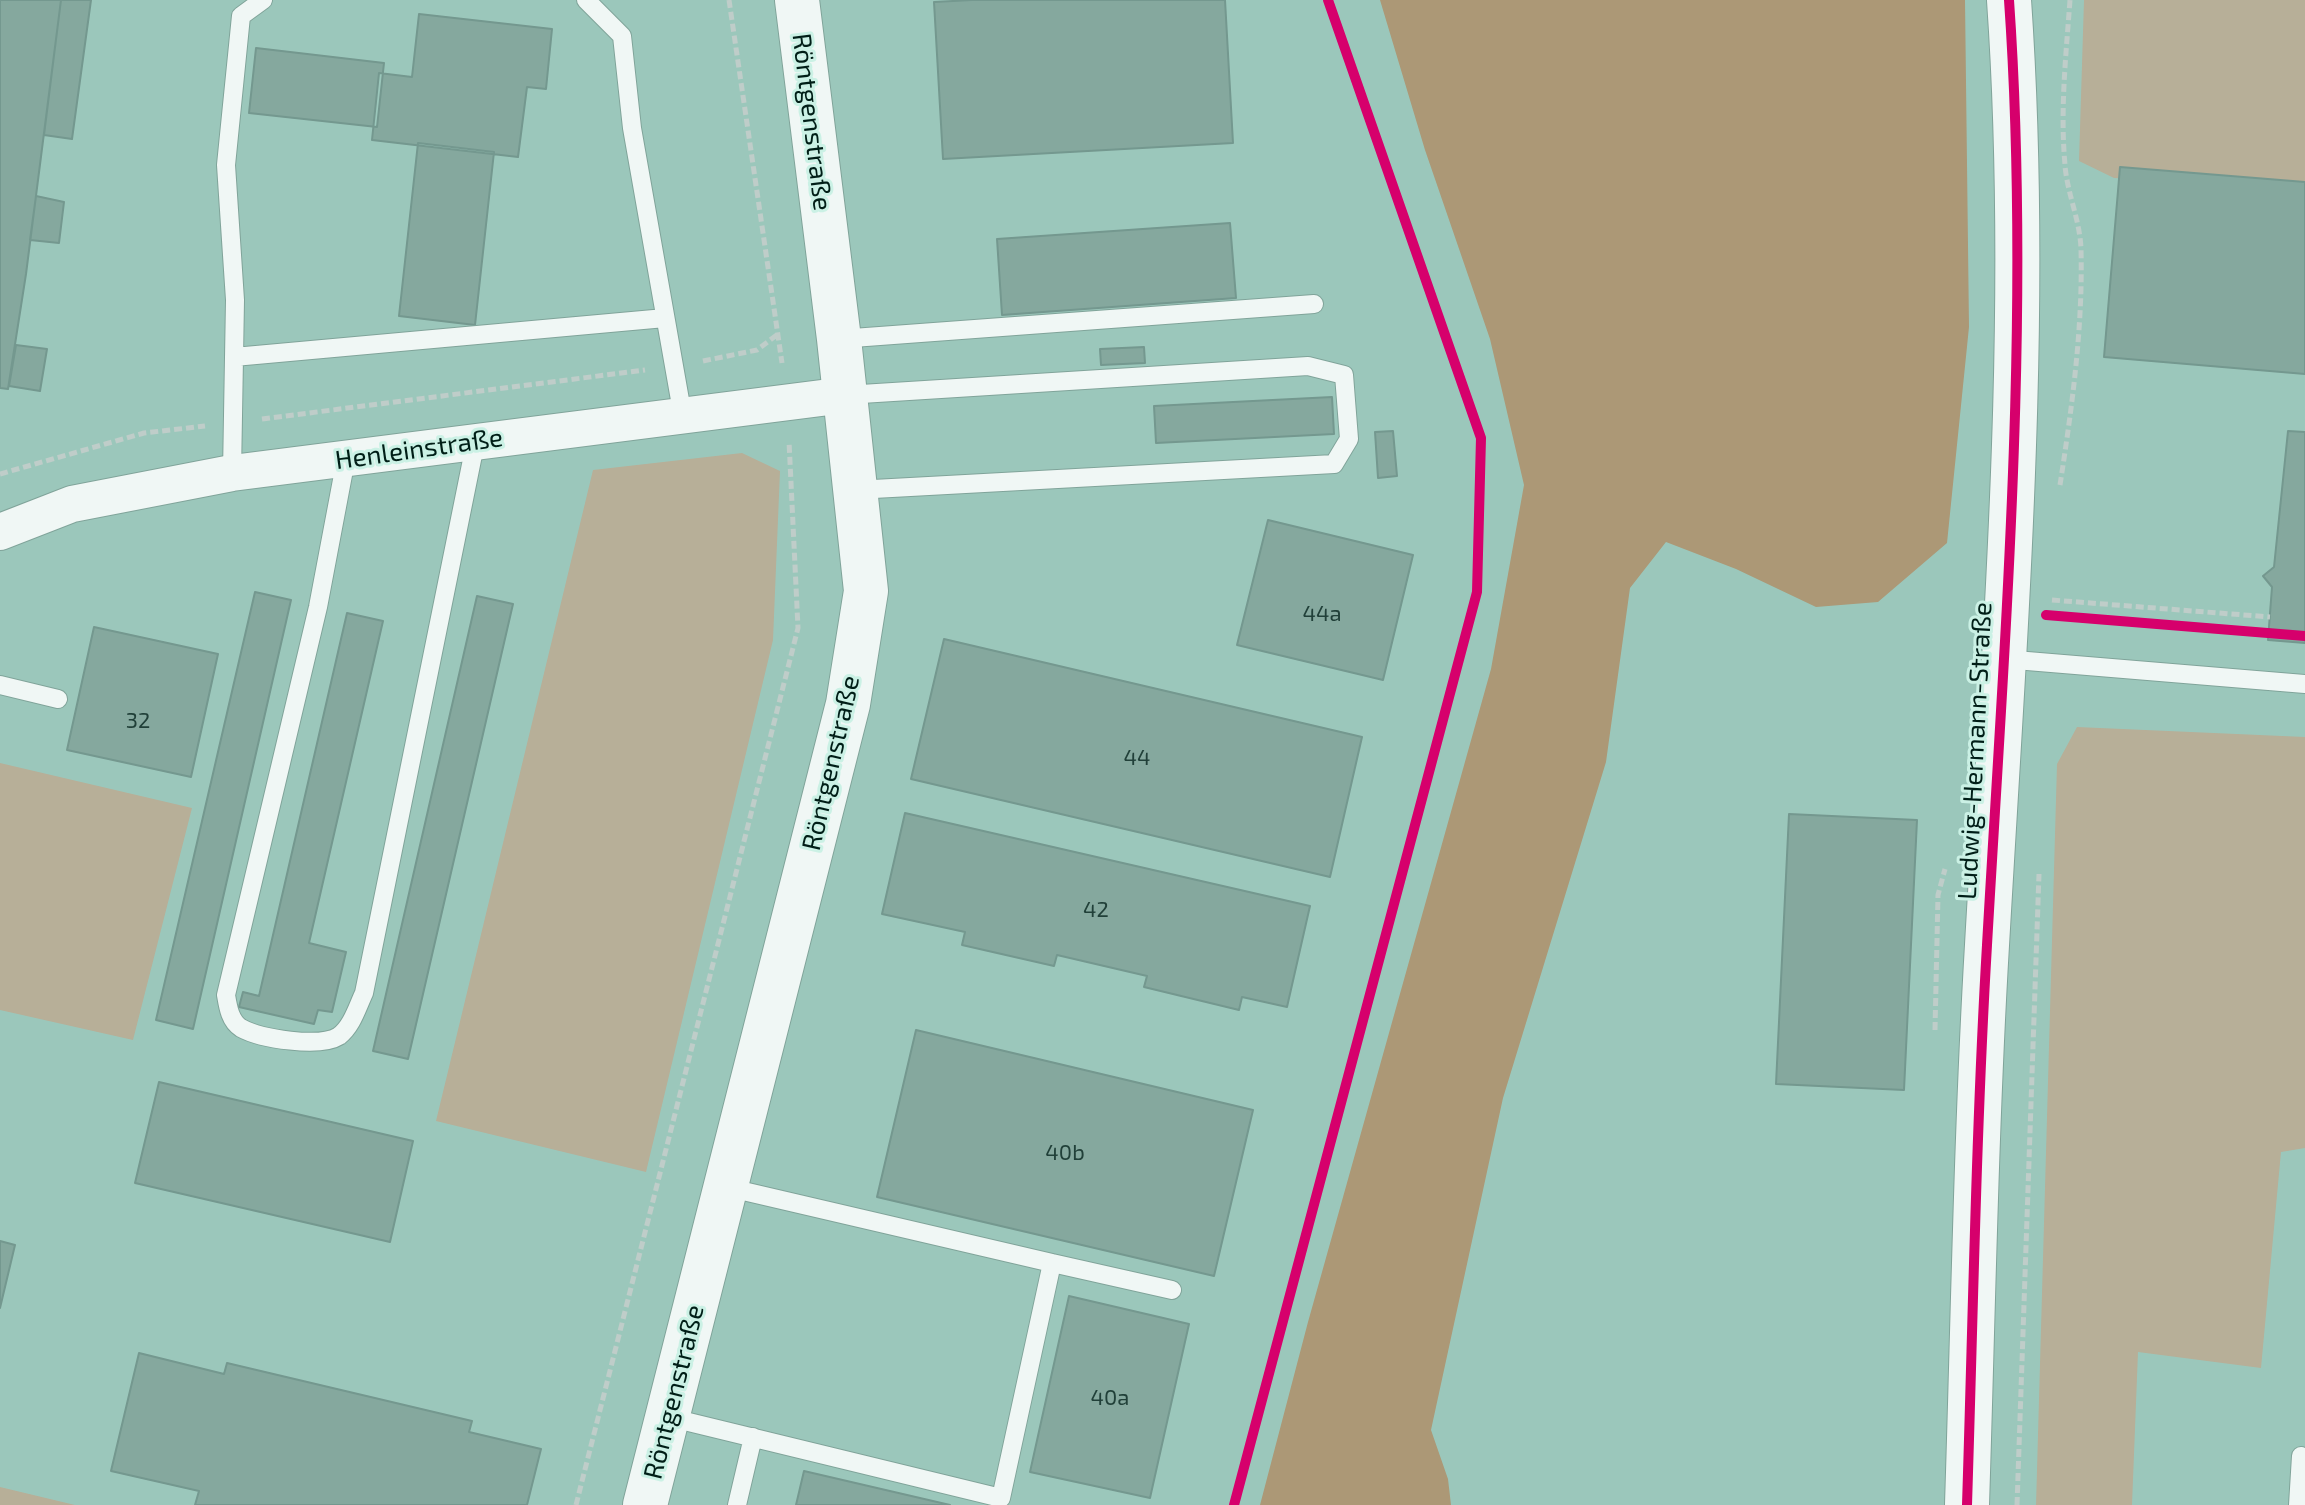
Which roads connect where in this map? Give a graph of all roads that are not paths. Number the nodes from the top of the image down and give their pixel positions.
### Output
1 (263, 0) edge
2 (586, 0) edge
3 (2009, 0) edge
4 (796, 2) edge
5 (1314, 304) dead end
6 (665, 318) junction
7 (839, 339) junction
8 (234, 357) junction
9 (845, 395) junction
10 (683, 417) junction
11 (476, 440) junction
12 (346, 459) junction
13 (232, 473) junction
14 (855, 490) junction
15 (0, 532) edge
16 (2024, 661) junction
17 (2305, 684) edge
18 (0, 685) edge
19 (58, 699) dead end
20 (726, 1187) junction
21 (1052, 1263) junction
22 (1172, 1290) dead end
23 (668, 1417) junction
24 (753, 1437) junction
25 (2301, 1456) dead end
26 (645, 1505) edge
27 (737, 1505) edge
28 (1967, 1505) edge
29 (2298, 1505) edge

1 - 8 lane
2 - 6 lane
3 - 16 street, Ludwig-Hermann-Straße
4 - 7 street, Röntgenstraße
5 - 7 lane
6 - 8 lane
6 - 10 lane
7 - 9 street, Röntgenstraße
8 - 13 lane
9 - 10 street, Henleinstraße
9 - 14 street, Röntgenstraße
9 - 14 lane
10 - 11 street, Henleinstraße
11 - 12 street, Henleinstraße
11 - 12 lane
12 - 13 street, Henleinstraße
13 - 15 street, Henleinstraße
14 - 20 street, Röntgenstraße
16 - 17 lane
16 - 28 street, Ludwig-Hermann-Straße
18 - 19 lane
20 - 21 lane
20 - 23 street, Röntgenstraße
21 - 22 lane
21 - 24 lane
23 - 24 lane
23 - 26 street, Röntgenstraße
24 - 27 lane
25 - 29 lane

